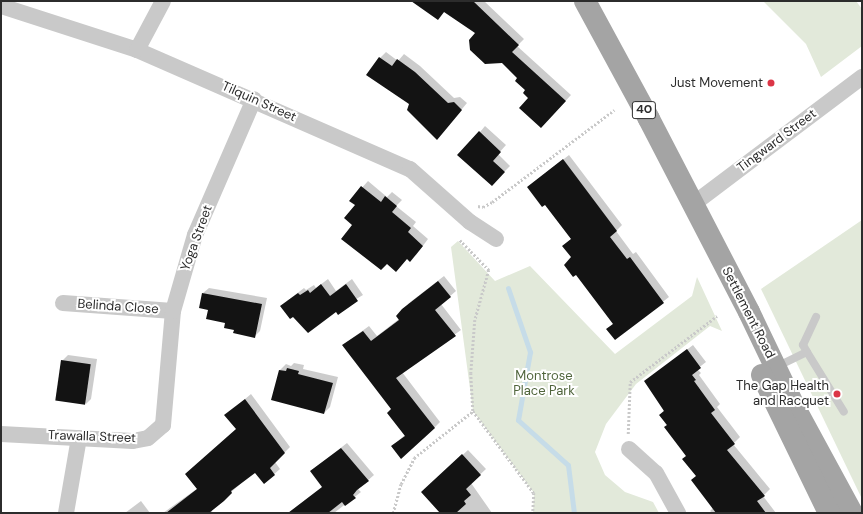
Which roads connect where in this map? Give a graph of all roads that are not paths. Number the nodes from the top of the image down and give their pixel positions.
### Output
1 (163, 1) edge
2 (585, 1) edge
3 (1, 6) edge
4 (137, 50) junction
5 (862, 77) edge
6 (254, 99) junction
7 (696, 212) junction
8 (496, 239) dead end
9 (63, 303) dead end
10 (173, 311) junction
11 (816, 317) dead end
12 (807, 352) junction
13 (775, 368) junction
14 (167, 385) joint
15 (844, 412) dead end
16 (1, 434) edge
17 (79, 438) junction
18 (629, 449) road end
19 (66, 513) edge
20 (678, 513) edge
21 (829, 513) edge
22 (852, 513) edge

1 - 4 street
2 - 7 main road, Settlement Road / 40
3 - 4 street, Tilquin Street
4 - 6 street, Tilquin Street
5 - 7 street, Tingward Street
6 - 8 street, Tilquin Street
6 - 10 street, Yoga Street
7 - 13 main road, Settlement Road / 40
7 - 21 main road, Settlement Road / 40
9 - 10 street, Belinda Close
10 - 14 street, Yoga Street
11 - 12 lane
12 - 13 lane
12 - 15 lane
13 - 22 main road, Settlement Road / 40
14 - 17 street, Trawalla Street
16 - 17 street, Trawalla Street
17 - 19 street
18 - 20 street

